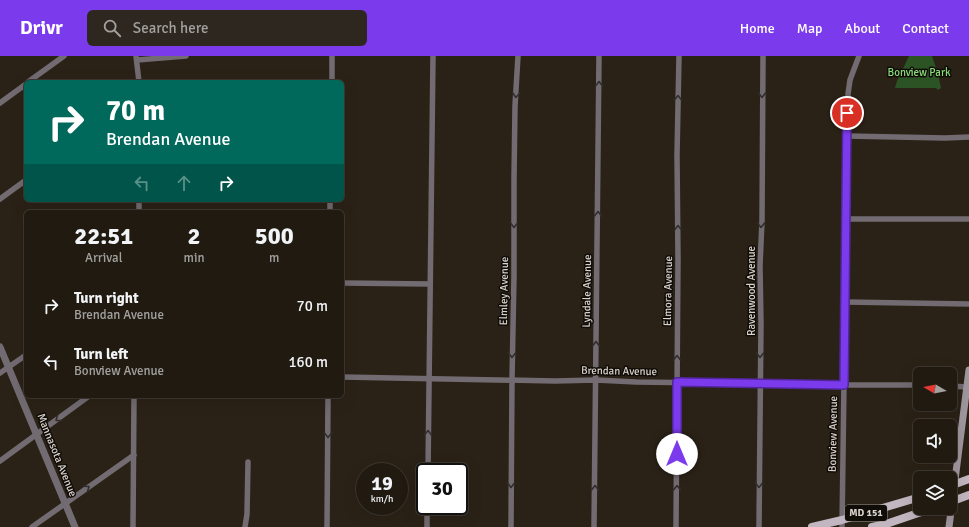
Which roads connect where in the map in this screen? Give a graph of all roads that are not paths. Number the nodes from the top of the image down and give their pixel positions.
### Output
1 (64, 56) edge
2 (186, 56) edge
3 (332, 56) edge
4 (434, 56) edge
5 (518, 56) edge
6 (599, 56) edge
7 (679, 56) edge
8 (763, 56) edge
9 (859, 56) edge
10 (136, 58) edge
11 (31, 80) edge
12 (139, 80) edge
13 (332, 80) edge
14 (24, 85) edge
15 (0, 103) edge
16 (847, 136) junction
17 (969, 137) edge
18 (24, 181) edge
19 (0, 199) edge
20 (846, 219) junction
21 (969, 219) edge
22 (344, 283) edge
23 (430, 284) junction
24 (845, 302) junction
25 (969, 304) edge
26 (0, 348) edge
27 (24, 356) edge
28 (8, 368) junction
29 (969, 370) edge
30 (0, 373) edge
31 (344, 377) edge
32 (429, 379) junction
33 (512, 380) junction
34 (596, 380) junction
35 (677, 382) junction
36 (760, 383) junction
37 (844, 385) junction
38 (913, 385) edge
39 (957, 386) edge
40 (967, 387) junction
41 (86, 398) edge
42 (134, 398) edge
43 (328, 398) edge
44 (36, 435) junction
45 (134, 455) junction
46 (0, 461) edge
47 (248, 462) dead end
48 (428, 463) edge
49 (954, 471) edge
50 (969, 479) edge
51 (957, 484) edge
52 (969, 494) edge
53 (913, 499) edge
54 (957, 499) edge
55 (65, 504) junction
56 (428, 515) edge
57 (913, 515) edge
58 (950, 515) edge
59 (842, 523) edge
60 (32, 527) edge
61 (75, 527) edge
62 (133, 527) edge
63 (245, 527) edge
64 (327, 527) edge
65 (427, 527) edge
66 (511, 527) edge
67 (594, 527) edge
68 (676, 527) edge
69 (759, 527) edge
70 (812, 527) edge
71 (872, 527) edge
72 (949, 527) edge

1 - 11 street
2 - 10 street
3 - 13 street
4 - 23 street
5 -> 33 street, Elmley Avenue
34 -> 6 street, Lyndale Avenue
35 -> 7 street, Elmora Avenue
8 -> 36 street, Ravenwood Avenue
9 - 16 street, Bonview Avenue
10 - 12 street
14 - 15 street
16 - 17 street
16 - 20 street, Bonview Avenue
18 - 19 street
20 - 21 street
20 - 24 street, Bonview Avenue
22 - 23 street
23 - 32 street
24 - 25 street
24 - 37 street, Bonview Avenue
26 - 28 street, Mannasota Avenue
27 - 28 street
28 - 30 street
28 - 44 street, Mannasota Avenue
29 - 40 main road
31 - 32 street, Brendan Avenue
32 - 33 street, Brendan Avenue
48 -> 32 street
33 - 34 street, Brendan Avenue
33 -> 66 street, Elmley Avenue
34 - 35 street, Brendan Avenue
67 -> 34 street, Lyndale Avenue
35 - 36 street, Brendan Avenue
68 -> 35 street, Elmora Avenue
36 - 37 street, Brendan Avenue
36 -> 69 street, Ravenwood Avenue
37 - 38 street, Brendan Avenue
37 - 59 street, Bonview Avenue
39 - 40 street
40 - 49 main road
41 -> 44 street
42 - 45 street
43 -> 64 street
44 - 46 street
44 - 55 street, Mannasota Avenue
55 -> 45 street
45 - 62 street
47 - 63 street
50 - 51 main road
52 - 54 main road
53 - 59 main road, MD 151
55 - 60 street
55 - 61 street, Mannasota Avenue
56 - 65 street
57 - 71 main road, MD 151
58 - 72 main road
59 - 70 main road, MD 151

